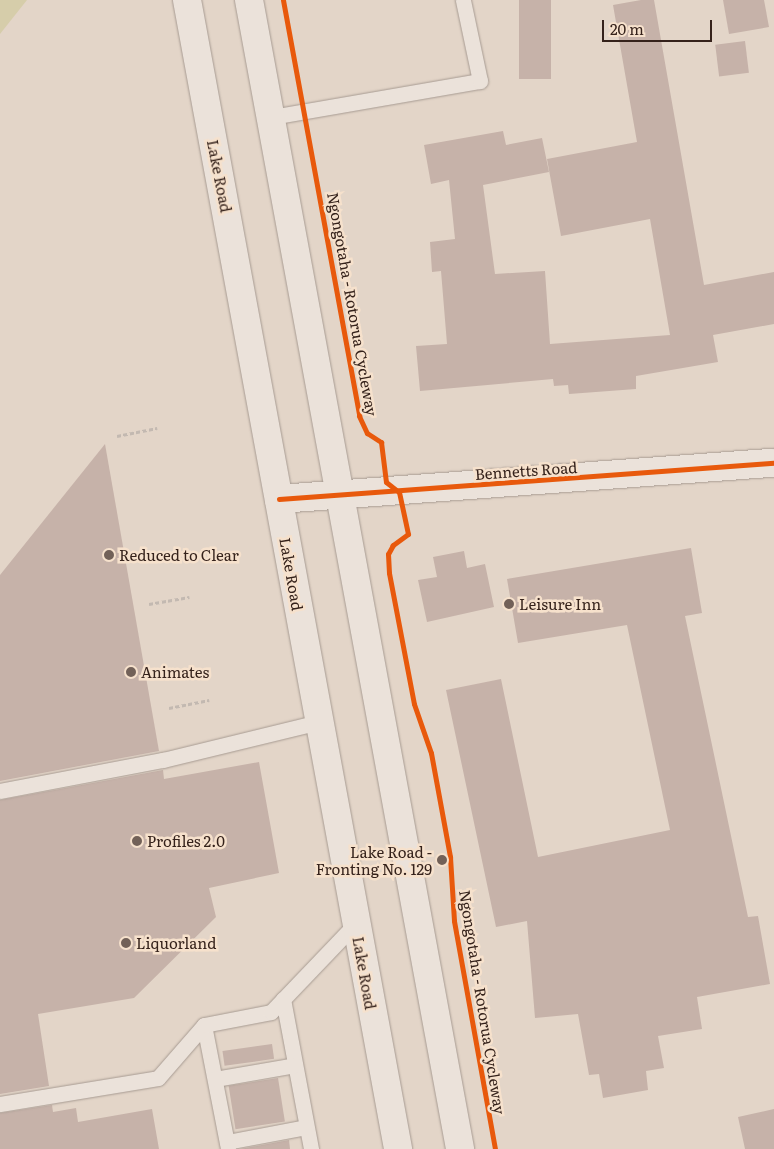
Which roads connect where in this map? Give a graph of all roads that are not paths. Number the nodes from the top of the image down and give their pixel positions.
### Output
1 (187, 0) edge
2 (249, 0) edge
3 (463, 0) edge
4 (270, 117) junction
5 (774, 463) edge
6 (340, 495) junction
7 (279, 499) junction
8 (319, 722) junction
9 (0, 791) edge
10 (356, 923) junction
11 (283, 998) junction
12 (204, 1026) junction
13 (295, 1065) junction
14 (214, 1079) junction
15 (0, 1104) edge
16 (306, 1127) junction
17 (227, 1145) edge
18 (311, 1149) edge
19 (398, 1149) edge
20 (460, 1149) edge

1 - 7 main road, Lake Road
2 - 4 main road
3 - 4 lane
4 - 6 main road
5 - 6 main road, Bennetts Road
6 - 7 main road, Bennetts Road
6 - 20 main road
7 - 8 main road, Lake Road
8 - 9 lane
8 - 10 main road, Lake Road
10 - 11 lane
10 - 19 main road, Lake Road
11 - 12 lane
11 - 13 lane
12 - 14 lane
12 - 15 lane
13 - 14 lane
13 - 16 lane
14 - 17 lane
16 - 17 lane
16 - 18 lane

